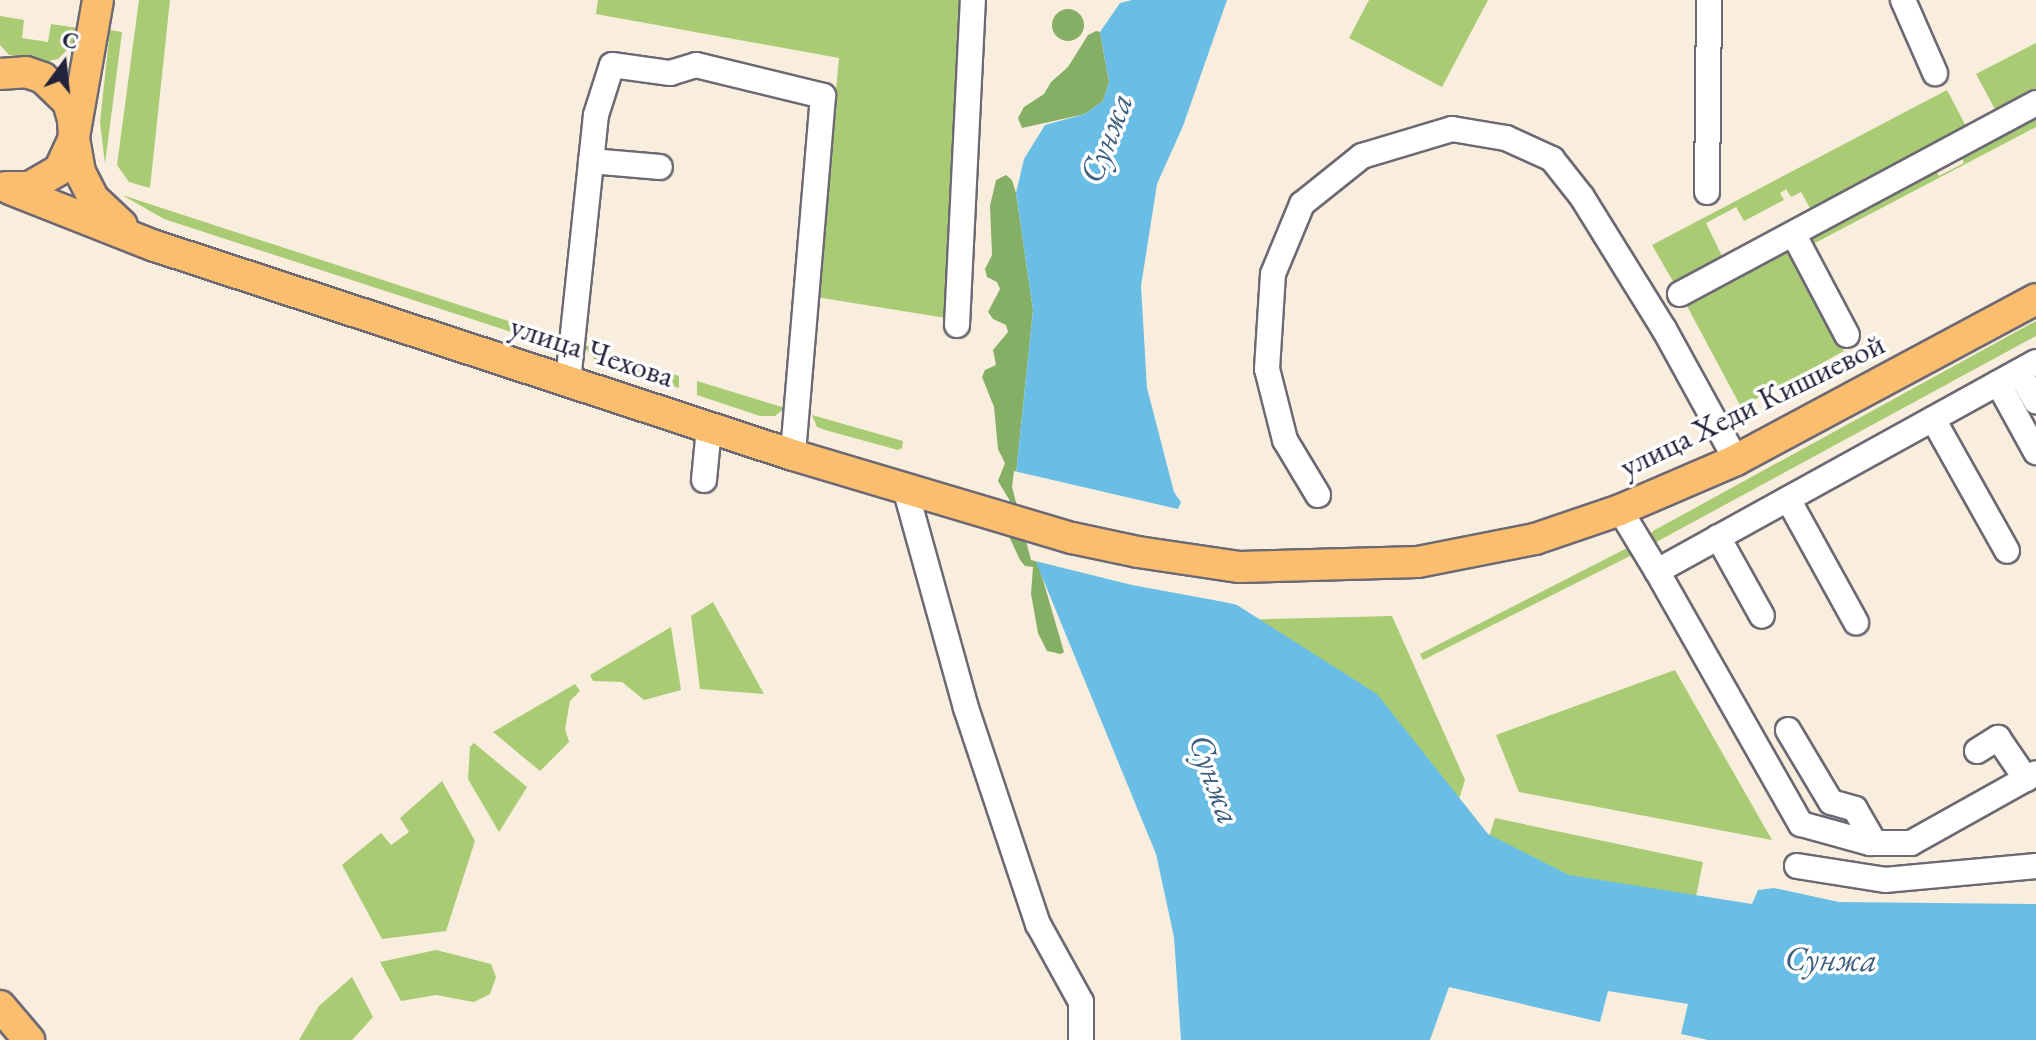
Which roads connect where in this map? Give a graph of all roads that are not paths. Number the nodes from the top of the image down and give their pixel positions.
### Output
1 (98, 0) edge
2 (973, 0) edge
3 (1709, 0) edge
4 (1903, 0) edge
5 (1935, 73) dead end
6 (0, 74) edge
7 (2036, 103) edge
8 (74, 138) junction
9 (591, 161) junction
10 (660, 167) dead end
11 (5, 187) edge
12 (1707, 192) dead end
13 (1794, 235) junction
14 (155, 246) junction
15 (1680, 294) dead end
16 (2036, 299) edge
17 (957, 325) dead end
18 (1847, 335) dead end
19 (2017, 373) edge
20 (568, 381) junction
21 (2036, 402) edge
22 (1933, 419) junction
23 (709, 428) junction
24 (2036, 452) edge
25 (793, 455) junction
26 (1736, 460) junction
27 (704, 480) dead end
28 (905, 488) junction
29 (1318, 495) dead end
30 (1788, 499) junction
31 (1620, 510) junction
32 (1008, 519) joint
33 (1718, 537) junction
34 (2007, 551) dead end
35 (1657, 571) junction
36 (1762, 616) dead end
37 (1856, 622) dead end
38 (1788, 730) dead end
39 (1977, 751) dead end
40 (2031, 776) edge
41 (1875, 843) junction
42 (1797, 866) dead end
43 (2036, 866) edge
44 (0, 1006) edge
45 (29, 1040) edge
46 (1081, 1040) edge

1 - 8 main road
2 - 17 street
3 - 12 street
4 - 5 street
6 - 8 main road
7 - 13 street
8 - 11 main road
8 - 14 main road
9 - 10 street
9 - 20 street
9 - 25 street
11 - 14 main road
13 - 15 street
13 - 18 street
14 - 20 main road, улица Чехова
16 - 26 main road, улица Хеди Кишиевой
19 - 21 street
19 - 22 street
19 - 24 street
20 - 23 main road, улица Чехова
22 - 30 street
22 - 34 street
23 - 25 main road, улица Чехова
23 - 27 street
25 - 28 main road, улица Чехова
26 - 29 street
26 - 31 main road, улица Хеди Кишиевой
28 - 32 main road, улица Чехова
28 - 46 street
30 - 33 street
30 - 37 street
31 - 32 main road, улица Хеди Кишиевой
31 - 35 street
33 - 35 street
33 - 36 street
35 - 41 street
38 - 41 street
39 - 40 street
40 - 41 street
42 - 43 street
44 - 45 main road

